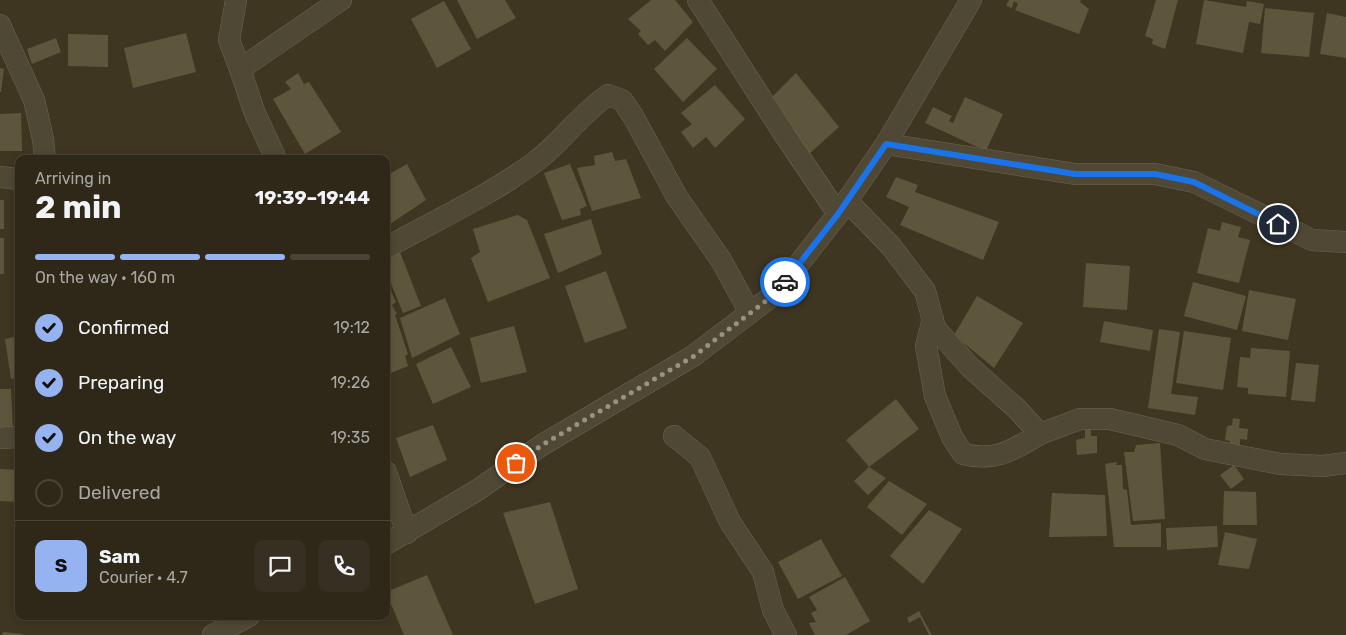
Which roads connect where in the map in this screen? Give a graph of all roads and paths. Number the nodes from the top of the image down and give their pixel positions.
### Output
1 (236, 0) edge
2 (341, 0) edge
3 (698, 0) edge
4 (971, 0) edge
5 (0, 25) edge
6 (240, 69) junction
7 (886, 144) junction
8 (45, 155) edge
9 (274, 155) edge
10 (0, 177) edge
11 (15, 179) edge
12 (842, 207) junction
13 (1346, 242) edge
14 (390, 246) edge
15 (750, 313) junction
16 (933, 319) junction
17 (1040, 434) junction
18 (674, 436) dead end
19 (15, 437) edge
20 (0, 438) edge
21 (1346, 462) edge
22 (390, 484) edge
23 (407, 533) junction
24 (390, 542) edge
25 (240, 623) edge
26 (213, 635) edge
27 (786, 635) edge

1 - 6 street
2 - 6 street
3 - 12 street
4 - 7 street
5 - 8 street
6 - 9 street
7 - 12 street
7 - 13 street
10 - 11 street
12 - 15 street
12 - 16 street
14 - 15 street
15 - 23 street
16 - 17 street
16 - 17 street
17 - 21 street
18 - 27 street
19 - 20 street
22 - 23 street
23 - 24 street
25 - 26 street

